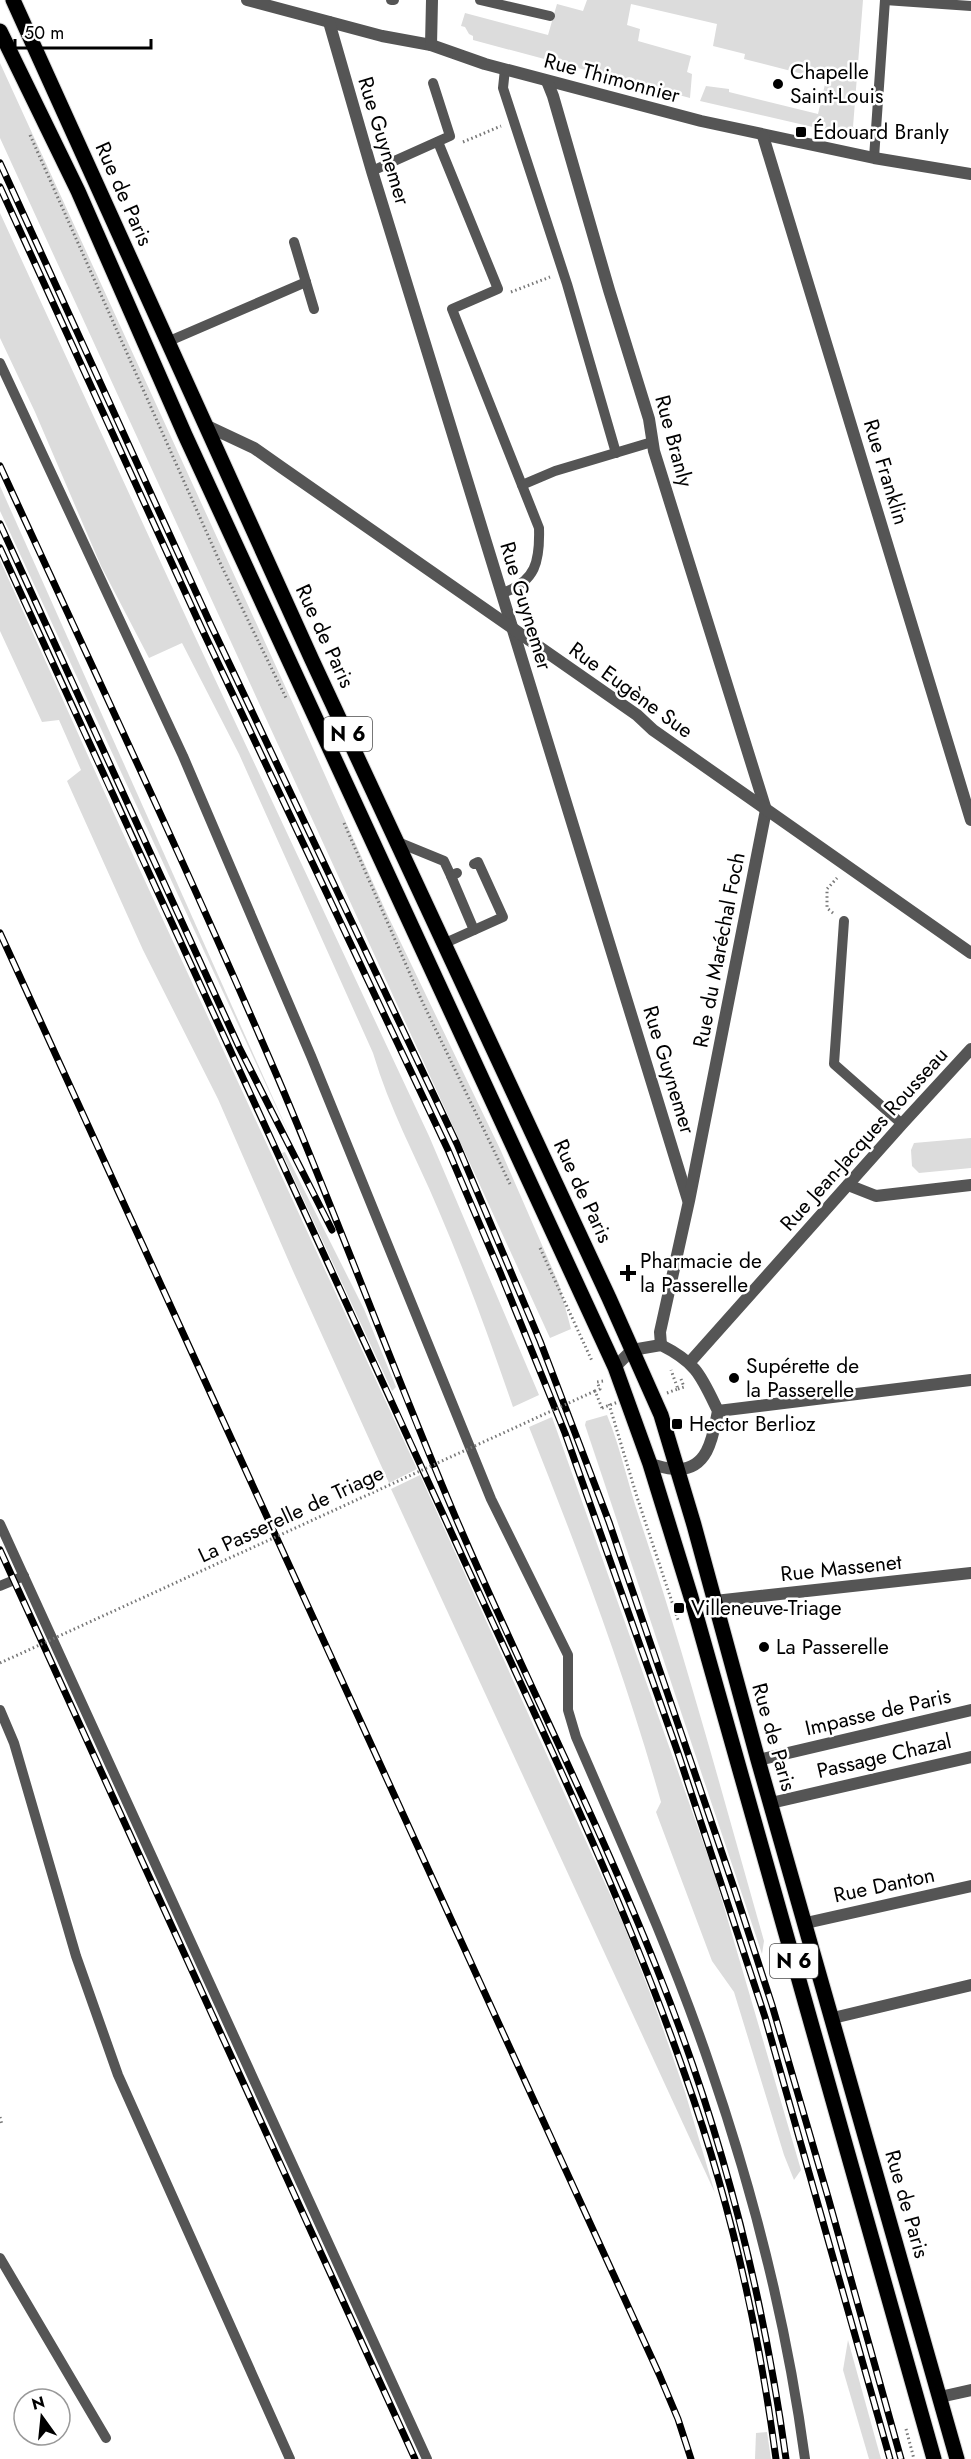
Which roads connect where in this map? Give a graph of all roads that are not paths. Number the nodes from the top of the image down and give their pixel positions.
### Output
1 (13, 0) edge
2 (247, 0) edge
3 (432, 0) edge
4 (480, 0) edge
5 (885, 0) edge
6 (971, 6) edge
7 (550, 16) dead end
8 (329, 22) junction
9 (0, 31) edge
10 (431, 45) junction
11 (505, 69) junction
12 (547, 81) junction
13 (433, 83) dead end
14 (763, 136) junction
15 (440, 146) junction
16 (874, 158) junction
17 (372, 171) junction
18 (971, 174) edge
19 (294, 242) dead end
20 (306, 282) junction
21 (314, 309) dead end
22 (167, 342) junction
23 (0, 363) edge
24 (205, 424) junction
25 (652, 442) junction
26 (616, 453) junction
27 (522, 485) junction
28 (501, 593) junction
29 (513, 630) junction
30 (766, 810) junction
31 (971, 820) edge
32 (400, 843) junction
33 (474, 864) dead end
34 (844, 921) road end
35 (474, 930) junction
36 (443, 944) junction
37 (971, 953) edge
38 (971, 1049) edge
39 (902, 1124) junction
40 (848, 1185) junction
41 (971, 1185) edge
42 (689, 1201) junction
43 (662, 1345) junction
44 (632, 1350) junction
45 (690, 1362) junction
46 (615, 1367) junction
47 (971, 1380) edge
48 (718, 1411) junction
49 (650, 1464) junction
50 (677, 1470) junction
51 (0, 1524) edge
52 (971, 1573) edge
53 (24, 1576) junction
54 (0, 1586) edge
55 (715, 1601) junction
56 (0, 1710) edge
57 (971, 1710) edge
58 (971, 1756) edge
59 (759, 1760) junction
60 (771, 1803) junction
61 (971, 1886) edge
62 (806, 1923) junction
63 (971, 1985) edge
64 (833, 2018) junction
65 (0, 2258) edge
66 (971, 2390) edge
67 (940, 2397) junction
68 (106, 2438) dead end
69 (290, 2459) edge
70 (427, 2459) edge
71 (805, 2459) edge
72 (934, 2459) edge
73 (957, 2459) edge

1 - 22 main road, Rue de Paris / N 6
2 - 8 street, Rue Thimonnier
3 - 10 street
4 - 7 lane
5 - 6 lane
5 - 16 lane
8 - 10 street, Rue Thimonnier
8 - 17 street, Rue Guynemer
9 - 46 main road, Rue de Paris / N 6
10 - 11 street, Rue Thimonnier
11 - 12 street, Rue Thimonnier
11 - 26 lane
12 - 14 street, Rue Thimonnier
12 - 25 street, Rue Branly
13 - 15 lane
14 - 16 street, Rue Thimonnier
14 - 31 street, Rue Franklin
15 - 17 lane
15 - 27 lane
16 - 18 street, Rue Thimonnier
17 - 28 street, Rue Guynemer
19 - 20 lane
20 - 21 lane
20 - 22 lane
22 - 24 main road, Rue de Paris / N 6
23 - 71 lane
24 - 29 street, Rue Eugène Sue
24 - 32 main road, Rue de Paris / N 6
25 - 26 lane
25 - 30 street, Rue Branly
26 - 27 lane
27 - 28 lane
28 - 29 street, Rue Guynemer
29 - 30 street, Rue Eugène Sue
29 - 42 street, Rue Guynemer
30 - 37 street, Rue Eugène Sue
30 - 42 street, Rue du Maréchal Foch
32 - 35 lane
32 - 36 main road, Rue de Paris / N 6
33 - 35 lane
34 - 39 lane
35 - 36 lane
36 - 44 main road, Rue de Paris / N 6
38 - 39 street, Rue Jean-Jacques Rousseau
39 - 40 street, Rue Jean-Jacques Rousseau
40 - 41 street
40 - 45 street, Rue Jean-Jacques Rousseau
42 - 43 street, Rue du Maréchal Foch
43 - 44 street
43 - 45 street
44 - 46 street
44 - 50 main road, Rue de Paris / N 6
45 - 48 street
46 - 49 main road, Rue de Paris / N 6
47 - 48 street
48 - 50 street
49 - 50 street
49 - 72 main road, Rue de Paris / N 6
50 - 55 main road, Rue de Paris / N 6
51 - 53 lane
52 - 55 street, Rue Massenet
53 - 54 lane
53 - 70 lane
55 - 59 main road, Rue de Paris / N 6
56 - 69 lane
57 - 59 street, Impasse de Paris
58 - 60 street, Passage Chazal
59 - 60 main road, Rue de Paris / N 6
60 - 62 main road, Rue de Paris / N 6
61 - 62 street, Rue Danton
62 - 64 main road, Rue de Paris / N 6
63 - 64 street
64 - 67 main road, Rue de Paris / N 6
65 - 68 lane
66 - 67 street
67 - 73 main road, Rue de Paris / N 6

